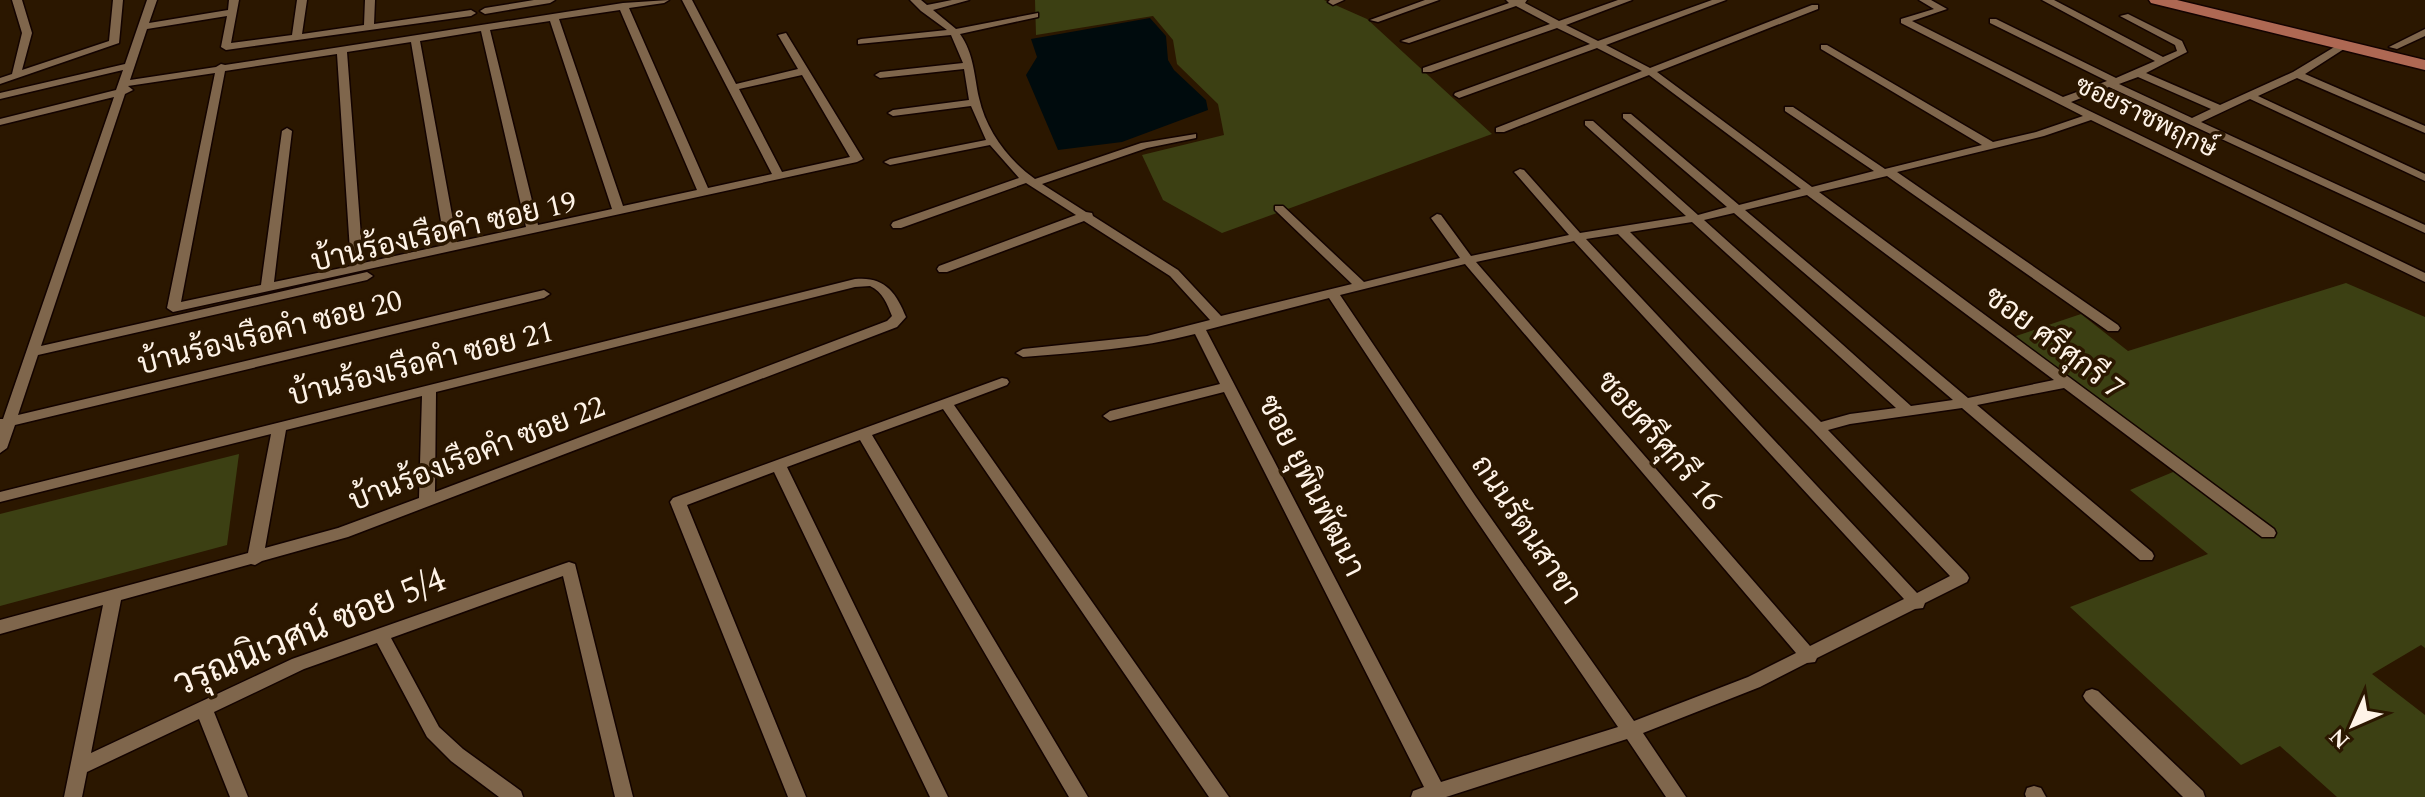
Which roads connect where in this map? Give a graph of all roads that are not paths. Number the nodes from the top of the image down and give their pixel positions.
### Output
1 (17, 0) edge
2 (118, 0) edge
3 (152, 0) edge
4 (234, 0) edge
5 (302, 0) edge
6 (370, 0) edge
7 (550, 0) edge
8 (664, 0) edge
9 (687, 0) edge
10 (964, 0) edge
11 (1434, 0) edge
12 (1627, 0) edge
13 (1721, 0) edge
14 (1924, 0) edge
15 (2047, 0) edge
16 (2157, 0) edge
17 (2197, 0) edge
18 (1519, 1) edge
19 (521, 2) edge
20 (920, 4) edge
21 (623, 6) junction
22 (1815, 7) dead end
23 (485, 11) dead end
24 (232, 12) junction
25 (471, 13) dead end
26 (1035, 15) dead end
27 (2125, 16) dead end
28 (554, 18) junction
29 (1375, 20) dead end
30 (1993, 21) dead end
31 (1558, 24) junction
32 (142, 27) junction
33 (369, 27) junction
34 (485, 29) junction
35 (955, 32) junction
36 (2425, 32) edge
37 (783, 35) dead end
38 (297, 37) junction
39 (415, 40) junction
40 (1406, 41) dead end
41 (861, 42) dead end
42 (1598, 45) junction
43 (2344, 45) junction
44 (1824, 47) dead end
45 (2394, 47) junction
46 (342, 50) junction
47 (2425, 55) edge
48 (2162, 61) junction
49 (970, 65) junction
50 (2425, 65) edge
51 (129, 66) junction
52 (220, 70) junction
53 (1427, 70) dead end
54 (804, 71) junction
55 (1651, 72) junction
56 (2138, 73) junction
57 (2297, 74) junction
58 (880, 75) dead end
59 (16, 76) junction
60 (0, 81) edge
61 (2113, 83) junction
62 (122, 88) junction
63 (732, 88) junction
64 (1459, 95) dead end
65 (0, 96) edge
66 (2251, 96) junction
67 (2063, 101) junction
68 (975, 102) junction
69 (1789, 109) dead end
70 (2219, 109) junction
71 (893, 113) dead end
72 (1627, 116) dead end
73 (2092, 116) junction
74 (2194, 121) junction
75 (0, 122) edge
76 (1589, 123) dead end
77 (1500, 130) dead end
78 (2425, 130) edge
79 (287, 131) dead end
80 (1192, 136) dead end
81 (990, 142) junction
82 (1991, 146) junction
83 (859, 158) junction
84 (890, 162) dead end
85 (1520, 172) dead end
86 (1886, 172) junction
87 (779, 176) junction
88 (2425, 178) edge
89 (1030, 181) junction
90 (1809, 191) junction
91 (704, 193) junction
92 (1279, 208) dead end
93 (1739, 209) junction
94 (619, 211) junction
95 (1088, 215) junction
96 (1437, 218) dead end
97 (1698, 218) junction
98 (897, 225) dead end
99 (2425, 229) edge
100 (533, 230) junction
101 (1622, 231) junction
102 (1577, 237) junction
103 (452, 248) junction
104 (1468, 260) junction
105 (357, 269) junction
106 (943, 269) dead end
107 (2425, 278) edge
108 (855, 283) joint
109 (1361, 286) junction
110 (267, 288) junction
111 (1332, 292) junction
112 (544, 294) dead end
113 (1218, 321) junction
114 (2113, 328) dead end
115 (1199, 329) junction
116 (32, 352) junction
117 (1023, 353) dead end
118 (1002, 382) dead end
119 (2064, 383) junction
120 (1229, 386) junction
121 (429, 389) junction
122 (946, 403) junction
123 (1964, 403) junction
124 (1906, 409) junction
125 (1110, 416) dead end
126 (4, 423) edge
127 (280, 426) junction
128 (1818, 428) junction
129 (864, 434) junction
130 (0, 448) edge
131 (779, 466) junction
132 (0, 497) edge
133 (427, 502) junction
134 (2268, 533) dead end
135 (2146, 556) dead end
136 (255, 559) junction
137 (113, 597) junction
138 (1917, 603) junction
139 (0, 627) edge
140 (381, 634) junction
141 (1809, 657) junction
142 (2092, 696) dead end
143 (203, 707) junction
144 (1629, 731) junction
145 (80, 767) junction
146 (1428, 795) edge
147 (73, 797) edge
148 (239, 797) edge
149 (514, 797) edge
150 (624, 797) edge
151 (797, 797) edge
152 (939, 797) edge
153 (1079, 797) edge
154 (1220, 797) edge
155 (1677, 797) edge
156 (2196, 797) edge

1 - 59 street
2 - 59 street
3 - 32 street
4 - 24 street
5 - 38 street
6 - 33 street
7 - 19 street
8 - 21 street
9 - 63 street
10 - 20 street
11 - 29 street
12 - 31 street
13 - 42 street
14 - 67 street, ซอยราชพฤกษ์
15 - 48 street
16 - 43 main road
17 - 45 main road
18 - 31 street, ซอย ศรีศุกรี 7
18 - 40 street
19 - 23 street
20 - 35 street
21 - 28 street
21 - 91 street
22 - 55 street
24 - 32 street
24 - 38 street
25 - 33 street
26 - 35 street
27 - 48 street
28 - 34 street
28 - 94 street
30 - 61 street
31 - 42 street, ซอย ศรีศุกรี 7
31 - 53 street
32 - 51 street
33 - 38 street
34 - 39 street
34 - 100 street
35 - 41 street
35 - 49 street
36 - 45 street
37 - 54 street
39 - 46 street
39 - 103 street
42 - 55 street, ซอย ศรีศุกรี 7
42 - 64 street
43 - 50 main road
43 - 57 street
44 - 82 street
45 - 47 main road
46 - 52 street
46 - 105 street
48 - 56 street
49 - 58 street
49 - 68 street
51 - 62 street
51 - 65 street
52 - 62 street
52 - 110 street
54 - 63 street
54 - 83 street
55 - 77 street
55 - 90 street, ซอย ศรีศุกรี 7
56 - 61 street
56 - 70 street
57 - 66 street
57 - 78 street
59 - 60 street
61 - 67 street
61 - 74 street
62 - 75 street
62 - 116 street
63 - 87 street
66 - 70 street
66 - 88 street
67 - 73 street, ซอยราชพฤกษ์
68 - 71 street
68 - 81 street
69 - 86 street
70 - 74 street
72 - 93 street
73 - 82 street
73 - 107 street, ซอยราชพฤกษ์
74 - 99 street
76 - 97 street
79 - 110 street
80 - 89 street
81 - 84 street
81 - 89 street
82 - 86 street
83 - 87 street
83 - 116 street, บ้านร้องเรือคำ ซอย 19
85 - 102 street
86 - 90 street
86 - 114 street
87 - 91 street
89 - 95 street
89 - 98 street
90 - 93 street
90 - 119 street, ซอย ศรีศุกรี 7
91 - 94 street
92 - 109 street
93 - 97 street
93 - 123 street
94 - 100 street
95 - 106 street
95 - 113 street
96 - 104 street, ซอยศรีศุกรี 16
97 - 101 street
97 - 124 street
100 - 103 street
101 - 102 street
101 - 128 street
102 - 104 street
102 - 138 street
103 - 105 street
104 - 109 street
104 - 141 street, ซอยศรีศุกรี 16
105 - 110 street
108 - 121 street, บ้านร้องเรือคำ ซอย 21
108 - 133 street, บ้านร้องเรือคำ ซอย 22
109 - 111 street
111 - 113 street
111 - 144 street, ถนนรัตนสาขา
112 - 126 street, บ้านร้องเรือคำ ซอย 20
113 - 115 street
115 - 117 street
115 - 120 street, ซอย ยุพินพัฒนา
116 - 126 street
118 - 122 street
119 - 123 street
119 - 134 street, ซอย ศรีศุกรี 7
120 - 125 street
120 - 146 street, ซอย ยุพินพัฒนา
121 - 127 street, บ้านร้องเรือคำ ซอย 21
121 - 133 street
122 - 129 street
122 - 154 street
123 - 124 street
123 - 135 street
124 - 128 street
126 - 130 street
127 - 132 street, บ้านร้องเรือคำ ซอย 21
127 - 136 street
128 - 138 street
129 - 131 street
129 - 153 street
131 - 151 street
131 - 152 street
133 - 136 street, บ้านร้องเรือคำ ซอย 22
136 - 137 street, บ้านร้องเรือคำ ซอย 22
137 - 139 street, บ้านร้องเรือคำ ซอย 22
137 - 145 street
138 - 141 street
140 - 143 street, วรุณนิเวศน์ ซอย 5/4
140 - 149 street
140 - 150 street, วรุณนิเวศน์ ซอย 5/4
141 - 144 street
142 - 156 street
143 - 145 street, วรุณนิเวศน์ ซอย 5/4
143 - 148 street
144 - 146 street
144 - 155 street, ถนนรัตนสาขา
145 - 147 street

